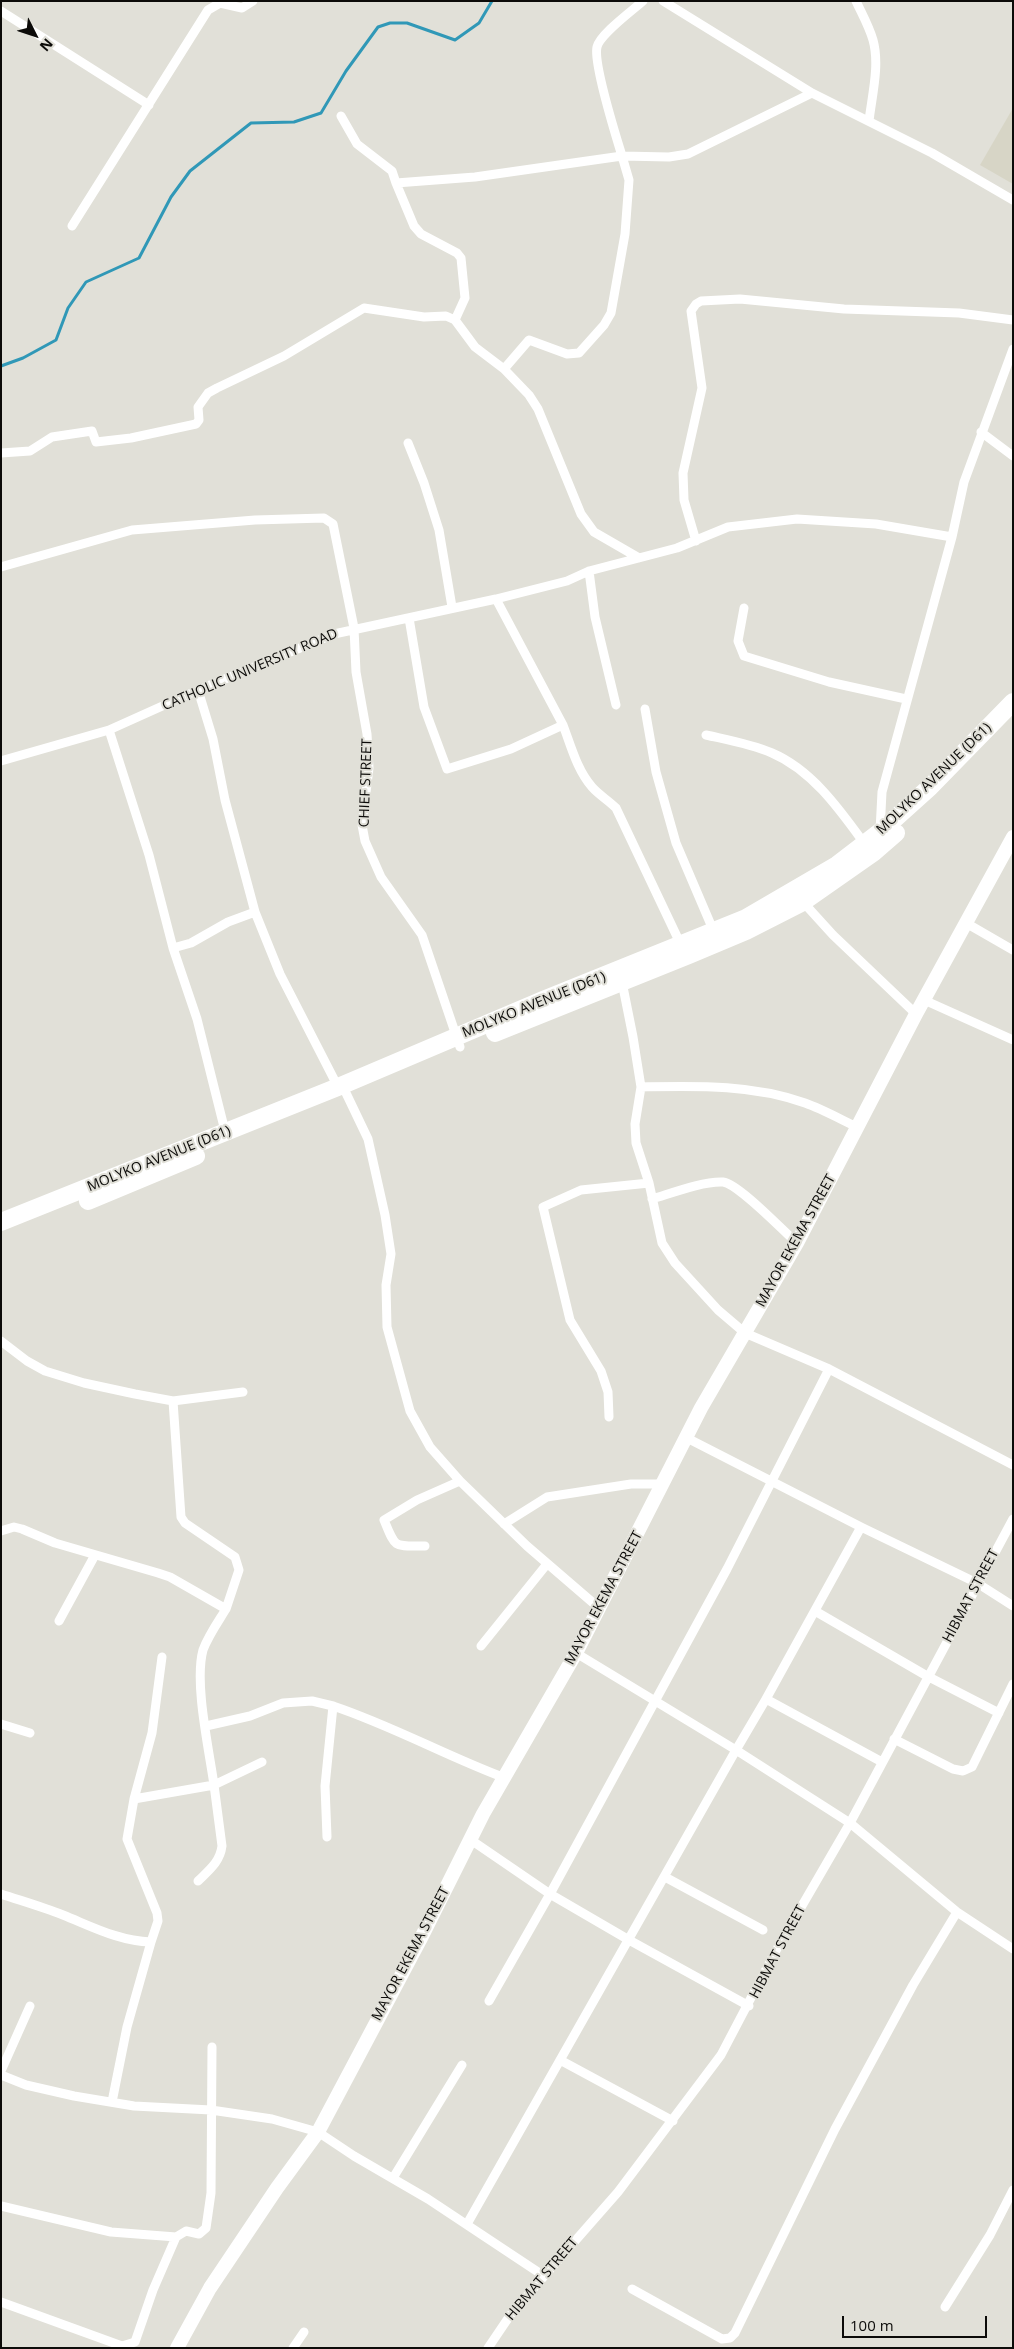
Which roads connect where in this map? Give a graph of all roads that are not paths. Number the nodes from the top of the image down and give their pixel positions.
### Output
1 (253, 1) edge
2 (643, 1) edge
3 (663, 1) edge
4 (856, 1) edge
5 (1, 11) edge
6 (812, 93) junction
7 (148, 105) junction
8 (341, 116) dead end
9 (869, 121) junction
10 (622, 156) junction
11 (396, 182) junction
12 (1013, 200) edge
13 (72, 226) dead end
14 (455, 320) junction
15 (1013, 320) edge
16 (1013, 349) edge
17 (1010, 365) edge
18 (504, 368) junction
19 (981, 432) junction
20 (408, 443) dead end
21 (1, 453) edge
22 (1013, 456) edge
23 (952, 537) junction
24 (696, 541) junction
25 (639, 558) junction
26 (1, 568) edge
27 (590, 571) junction
28 (496, 599) junction
29 (452, 607) junction
30 (744, 608) dead end
31 (409, 618) junction
32 (354, 628) junction
33 (198, 690) junction
34 (906, 699) junction
35 (1013, 702) edge
36 (616, 705) dead end
37 (646, 709) dead end
38 (1013, 719) edge
39 (563, 725) junction
40 (108, 730) junction
41 (706, 735) dead end
42 (1, 761) edge
43 (880, 832) junction
44 (1013, 836) edge
45 (864, 844) junction
46 (802, 902) junction
47 (255, 912) junction
48 (966, 923) junction
49 (714, 932) junction
50 (681, 945) junction
51 (172, 948) junction
52 (1013, 950) edge
53 (622, 982) junction
54 (924, 1000) junction
55 (916, 1014) junction
56 (1013, 1040) edge
57 (458, 1042) junction
58 (641, 1087) junction
59 (342, 1090) junction
60 (857, 1127) junction
61 (225, 1132) junction
62 (649, 1183) junction
63 (652, 1199) junction
64 (1, 1222) edge
65 (1, 1234) edge
66 (797, 1243) junction
67 (745, 1333) junction
68 (1, 1341) edge
69 (829, 1369) junction
70 (244, 1392) dead end
71 (173, 1401) junction
72 (610, 1416) dead end
73 (685, 1437) junction
74 (1013, 1465) edge
75 (460, 1481) junction
76 (772, 1482) junction
77 (663, 1484) junction
78 (1013, 1519) edge
79 (504, 1524) junction
80 (861, 1527) junction
81 (1, 1531) edge
82 (425, 1546) dead end
83 (94, 1554) junction
84 (548, 1564) junction
85 (977, 1583) junction
86 (1013, 1606) edge
87 (599, 1608) junction
88 (226, 1609) junction
89 (815, 1611) junction
90 (59, 1621) dead end
91 (481, 1646) dead end
92 (576, 1653) junction
93 (162, 1657) dead end
94 (927, 1676) junction
95 (1013, 1684) edge
96 (766, 1699) junction
97 (656, 1703) junction
98 (332, 1706) junction
99 (999, 1712) junction
100 (1, 1724) edge
101 (206, 1726) junction
102 (30, 1733) dead end
103 (894, 1739) junction
104 (736, 1750) junction
105 (262, 1762) dead end
106 (882, 1762) junction
107 (505, 1778) junction
108 (214, 1785) junction
109 (134, 1798) junction
110 (850, 1823) junction
111 (327, 1837) dead end
112 (471, 1840) junction
113 (665, 1877) junction
114 (198, 1881) dead end
115 (1, 1894) edge
116 (550, 1894) junction
117 (957, 1912) junction
118 (763, 1930) dead end
119 (629, 1940) junction
120 (151, 1942) junction
121 (1013, 1949) edge
122 (489, 2001) dead end
123 (30, 2006) dead end
124 (749, 2006) junction
125 (212, 2047) dead end
126 (560, 2060) junction
127 (462, 2065) dead end
128 (1, 2071) edge
129 (1, 2075) edge
130 (112, 2102) junction
131 (211, 2110) junction
132 (673, 2120) junction
133 (318, 2132) junction
134 (393, 2178) junction
135 (1013, 2190) edge
136 (1, 2206) edge
137 (467, 2224) junction
138 (176, 2237) junction
139 (544, 2276) junction
140 (632, 2289) dead end
141 (1, 2302) edge
142 (945, 2307) dead end
143 (304, 2332) dead end
144 (177, 2348) edge
145 (293, 2348) edge
146 (488, 2348) edge

1 - 7 street
2 - 10 street
3 - 6 street
4 - 9 street
5 - 7 street
6 - 9 street
6 - 10 street
7 - 13 street
8 - 11 street
9 - 12 street
10 - 11 street
10 - 18 street
11 - 14 street
14 - 18 street
14 - 21 street
15 - 24 street
16 - 17 street
17 - 19 street
18 - 25 street
19 - 22 street
19 - 23 street
20 - 29 street
23 - 24 street, CATHOLIC UNIVERSITY ROAD
23 - 34 street
24 - 25 street, CATHOLIC UNIVERSITY ROAD
25 - 27 street, CATHOLIC UNIVERSITY ROAD
26 - 32 street, CHIEF STREET
27 - 28 street, CATHOLIC UNIVERSITY ROAD
27 - 36 street
28 - 29 street, CATHOLIC UNIVERSITY ROAD
28 - 39 street
29 - 31 street, CATHOLIC UNIVERSITY ROAD
30 - 34 street
31 - 32 street, CATHOLIC UNIVERSITY ROAD
31 - 39 street
32 - 33 street, CATHOLIC UNIVERSITY ROAD
32 - 57 street, CHIEF STREET
33 - 40 street, CATHOLIC UNIVERSITY ROAD
33 - 47 street
34 - 43 street
35 - 43 highway, MOLYKO AVENUE (D61)
37 - 49 street
38 - 46 highway, MOLYKO AVENUE (D61)
39 - 50 street
40 - 42 street, CATHOLIC UNIVERSITY ROAD
40 - 51 street
41 - 45 street
43 - 45 highway, MOLYKO AVENUE (D61)
44 - 48 street, MAYOR EKEMA STREET
45 - 49 highway, MOLYKO AVENUE (D61)
46 - 53 highway, MOLYKO AVENUE (D61)
46 - 55 street
47 - 51 street
47 - 59 street
48 - 52 street
48 - 54 street, MAYOR EKEMA STREET
49 - 50 highway, MOLYKO AVENUE (D61)
50 - 57 highway, MOLYKO AVENUE (D61)
51 - 61 street
53 - 57 highway, MOLYKO AVENUE (D61)
53 - 58 street
54 - 55 street, MAYOR EKEMA STREET
54 - 56 street
55 - 60 street, MAYOR EKEMA STREET
57 - 59 highway, MOLYKO AVENUE (D61)
58 - 60 street
58 - 62 street
59 - 61 highway, MOLYKO AVENUE (D61)
59 - 65 highway, MOLYKO AVENUE (D61)
59 - 75 street
60 - 66 street, MAYOR EKEMA STREET
61 - 64 highway, MOLYKO AVENUE (D61)
62 - 63 street
62 - 72 street
63 - 66 street
63 - 67 street
66 - 67 street, MAYOR EKEMA STREET
67 - 69 street
67 - 73 street, MAYOR EKEMA STREET
68 - 71 street
69 - 74 street
69 - 76 street
70 - 71 street
71 - 88 street
73 - 76 street
73 - 77 street, MAYOR EKEMA STREET
75 - 79 street
75 - 82 street
76 - 80 street
76 - 97 street
77 - 79 street
77 - 87 street, MAYOR EKEMA STREET
78 - 85 street, HIBMAT STREET
79 - 84 street
80 - 85 street
80 - 89 street
81 - 83 street
83 - 88 street
83 - 90 street
84 - 87 street
84 - 91 street
85 - 86 street
85 - 94 street, HIBMAT STREET
87 - 92 street, MAYOR EKEMA STREET
88 - 101 street
89 - 94 street
89 - 96 street
92 - 97 street
92 - 107 street, MAYOR EKEMA STREET
93 - 109 street
94 - 99 street
94 - 103 street, HIBMAT STREET
95 - 99 street
96 - 104 street
96 - 106 street
97 - 104 street
97 - 116 street
98 - 101 street
98 - 107 street
98 - 111 street
99 - 103 street
100 - 102 street
101 - 108 street
103 - 106 street, HIBMAT STREET
104 - 110 street
104 - 113 street
105 - 108 street
106 - 110 street, HIBMAT STREET
107 - 112 street, MAYOR EKEMA STREET
108 - 109 street
108 - 114 street
109 - 120 street
110 - 117 street
110 - 124 street, HIBMAT STREET
112 - 116 street
112 - 133 street, MAYOR EKEMA STREET
113 - 118 street
113 - 119 street
115 - 120 street
116 - 119 street
116 - 122 street
117 - 121 street
117 - 140 street
119 - 124 street
119 - 126 street
120 - 130 street
123 - 128 street
124 - 132 street, HIBMAT STREET
125 - 131 street
126 - 132 street
126 - 137 street
127 - 134 street
129 - 130 street
130 - 131 street
131 - 133 street
131 - 138 street
132 - 139 street, HIBMAT STREET
133 - 134 street
133 - 144 street, MAYOR EKEMA STREET
134 - 137 street
135 - 142 street
136 - 138 street
137 - 139 street
138 - 141 street
139 - 146 street, HIBMAT STREET
143 - 145 street

